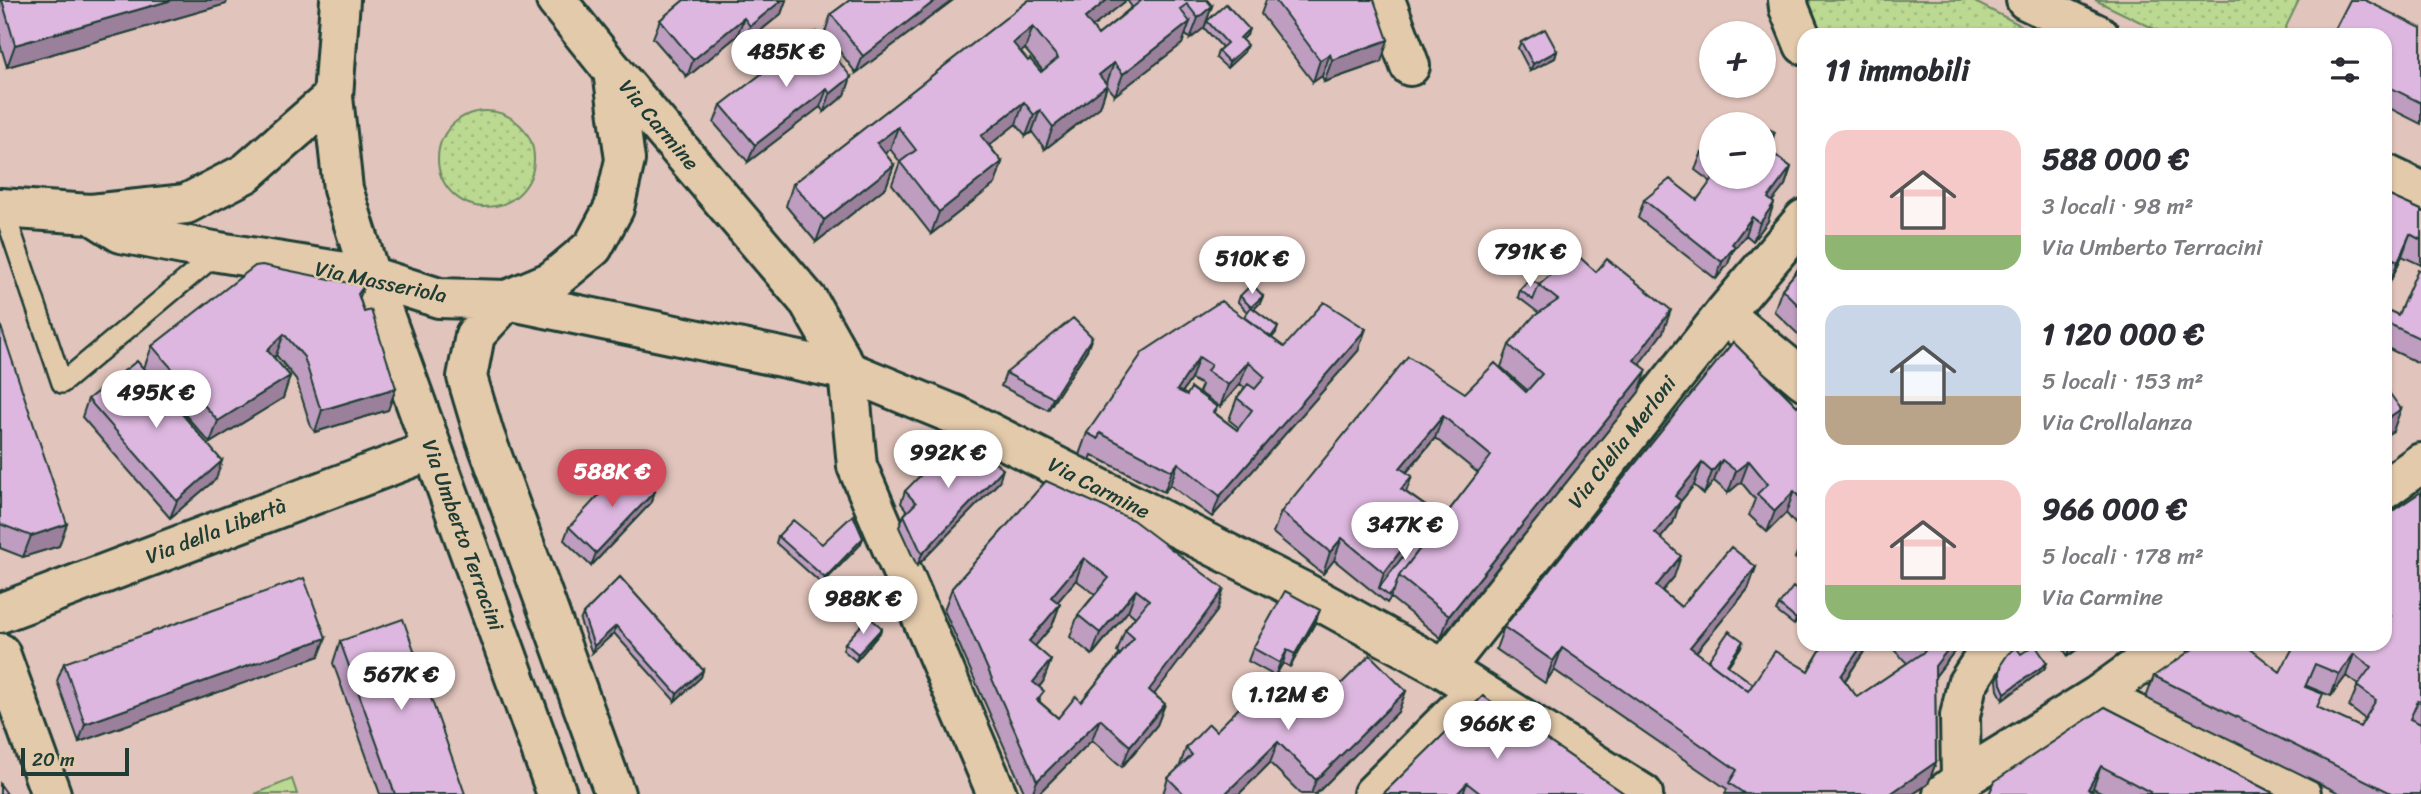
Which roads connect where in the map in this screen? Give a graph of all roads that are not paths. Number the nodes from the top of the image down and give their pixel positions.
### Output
1 (340, 0) edge
2 (555, 0) edge
3 (1385, 0) edge
4 (1788, 0) edge
5 (2026, 0) edge
6 (1797, 28) edge
7 (2084, 28) edge
8 (1410, 65) dead end
9 (613, 71) junction
10 (333, 97) junction
11 (2392, 177) edge
12 (2421, 191) edge
13 (1, 208) edge
14 (90, 214) junction
15 (1797, 227) edge
16 (219, 252) junction
17 (370, 276) junction
18 (507, 300) junction
19 (1724, 314) junction
20 (848, 371) junction
21 (1797, 374) edge
22 (432, 450) junction
23 (2421, 463) edge
24 (2392, 484) edge
25 (0, 612) edge
26 (1988, 651) edge
27 (2159, 651) edge
28 (0, 653) edge
29 (1444, 669) junction
30 (1477, 690) junction
31 (2097, 696) junction
32 (1952, 787) edge
33 (51, 794) edge
34 (557, 794) edge
35 (615, 794) edge
36 (997, 794) edge
37 (1373, 794) edge
38 (1643, 794) edge
39 (2301, 794) edge

1 - 10 street, Via Umberto Terracini
2 - 9 street, Via Carmine
3 - 8 street
4 - 6 street
5 - 7 street
9 - 18 street
9 - 20 street, Via Carmine
10 - 14 street
10 - 17 street, Via Umberto Terracini
11 - 12 street
13 - 14 street, Via Masseriola
13 - 16 lane
14 - 16 street, Via Masseriola
15 - 19 street, Via Clelia Merloni
16 - 17 street, Via Masseriola
17 - 18 street, Via Masseriola
17 - 22 street, Via Umberto Terracini
18 - 20 street, Via Masseriola
18 - 35 street
19 - 21 street
19 - 29 street, Via Clelia Merloni
20 - 29 street, Via Carmine
20 - 36 street
22 - 25 street, Via della Libertà
22 - 34 street, Via Umberto Terracini
23 - 24 street
26 - 32 street
27 - 31 street
28 - 33 street
29 - 30 street, Via Carmine
30 - 37 street
30 - 38 street, Via Carmine
31 - 32 street
31 - 39 street

